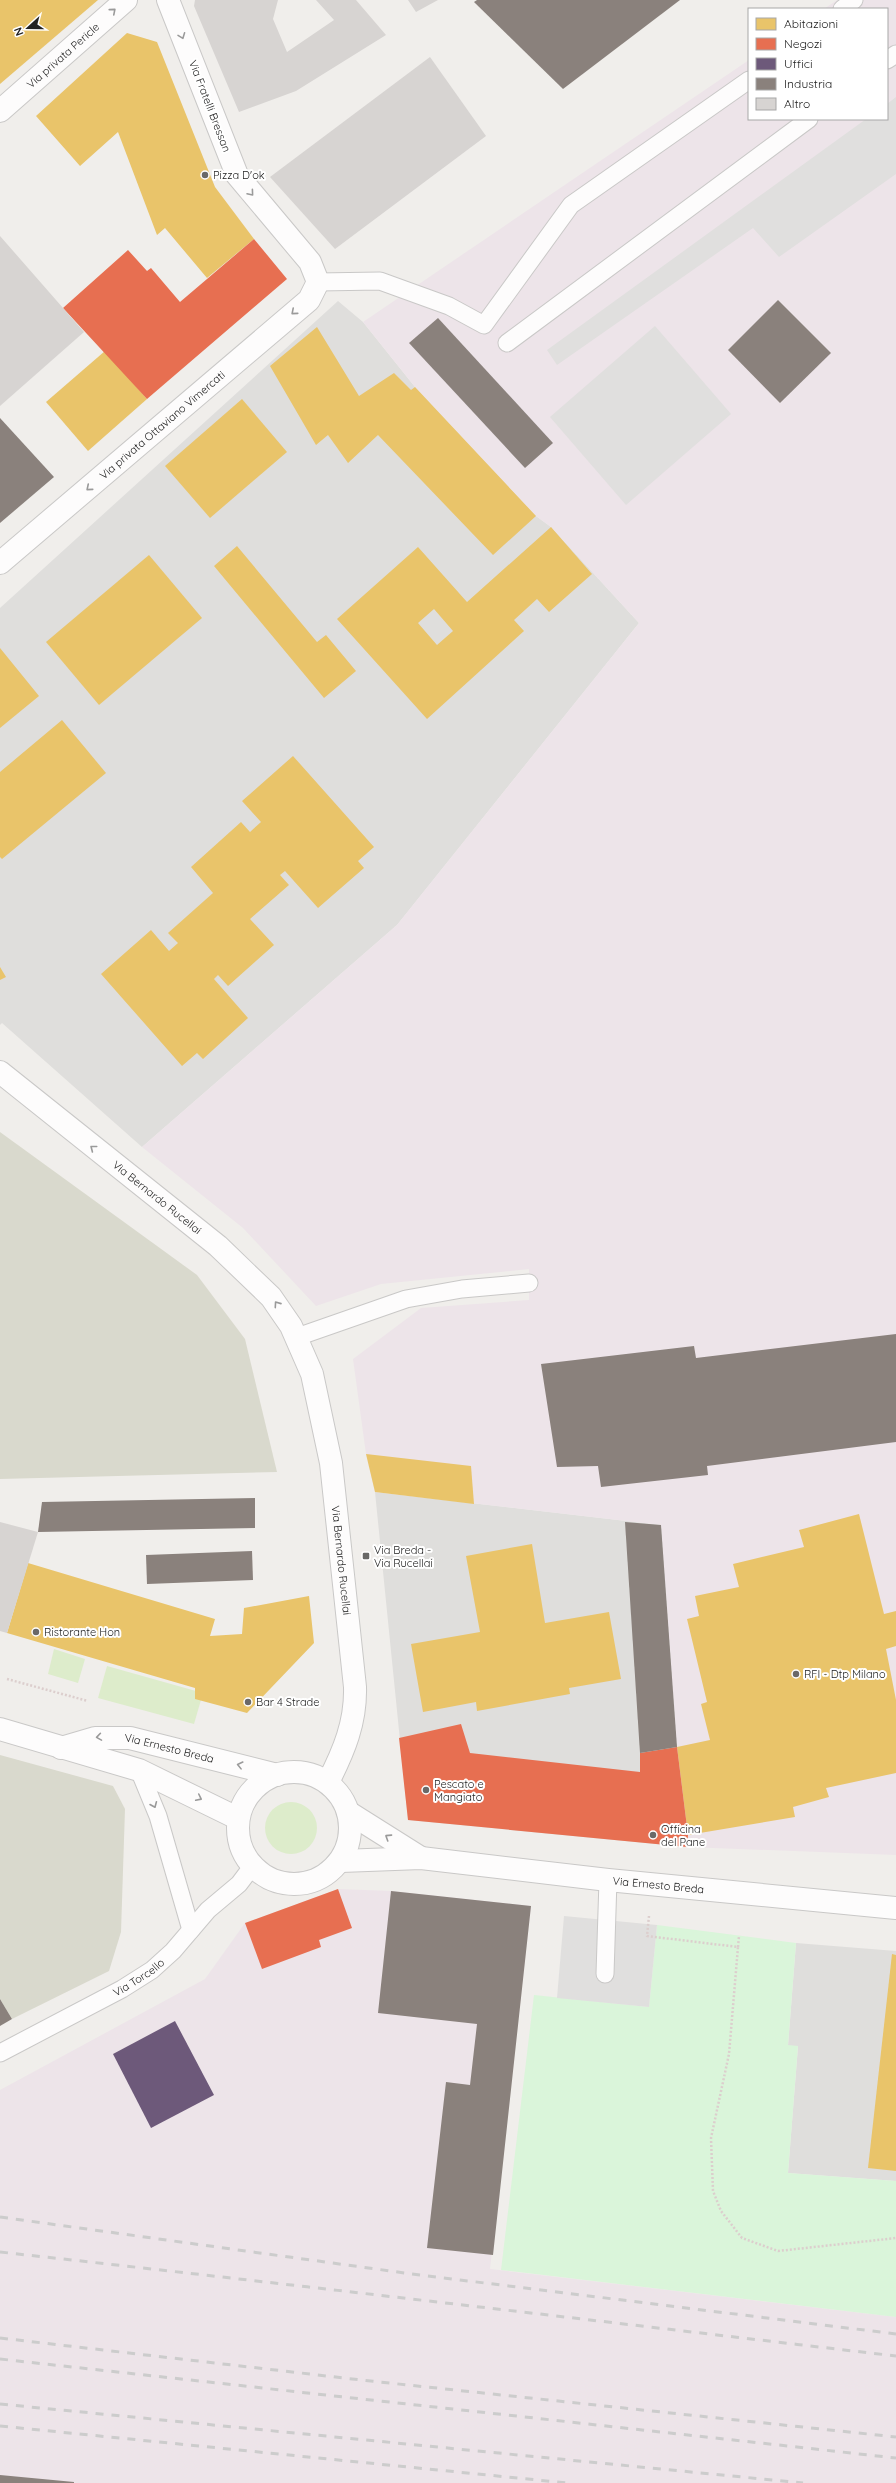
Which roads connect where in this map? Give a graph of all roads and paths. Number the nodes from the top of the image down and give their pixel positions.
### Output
1 (126, 0) edge
2 (168, 0) edge
3 (854, 0) edge
4 (843, 8) edge
5 (748, 81) edge
6 (0, 111) edge
7 (808, 120) edge
8 (318, 282) junction
9 (507, 343) dead end
10 (0, 563) edge
11 (0, 1072) edge
12 (529, 1283) dead end
13 (297, 1337) junction
14 (7, 1678) dead end
15 (88, 1701) dead end
16 (0, 1729) edge
17 (61, 1748) junction
18 (139, 1770) junction
19 (278, 1775) junction
20 (328, 1782) junction
21 (348, 1812) junction
22 (236, 1818) junction
23 (421, 1858) junction
24 (341, 1860) junction
25 (251, 1868) junction
26 (608, 1880) junction
27 (896, 1908) edge
28 (649, 1916) dead end
29 (191, 1930) junction
30 (739, 1936) dead end
31 (738, 1947) junction
32 (605, 1974) dead end
33 (0, 2054) edge
34 (896, 2238) edge

6 -> 1 street, Via privata Pericle
2 -> 8 street, Via Fratelli Bressan
3 - 4 lane
5 - 8 lane
7 - 9 lane
8 -> 10 street, Via privata Ottaviano Vimercati
13 -> 11 street, Via Bernardo Rucellai
12 - 13 lane
13 - 20 street, Via Bernardo Rucellai
14 - 15 path
16 - 17 street
17 - 18 street
19 -> 17 street, Via Ernesto Breda
18 -> 22 street
18 -> 29 lane
19 - 20 street, Via Ernesto Breda
19 - 22 street, Via Ernesto Breda
20 - 21 street, Via Ernesto Breda
23 -> 21 street, Via Ernesto Breda
21 - 24 street, Via Ernesto Breda
22 - 25 street
23 - 24 street, Via Ernesto Breda
23 - 26 street, Via Ernesto Breda
24 - 25 street, Via Ernesto Breda
25 - 29 lane, Via Torcello
26 - 27 street, Via Ernesto Breda
26 - 32 lane
28 - 31 path
29 - 33 lane, Via Torcello
30 - 31 path
31 - 34 path

